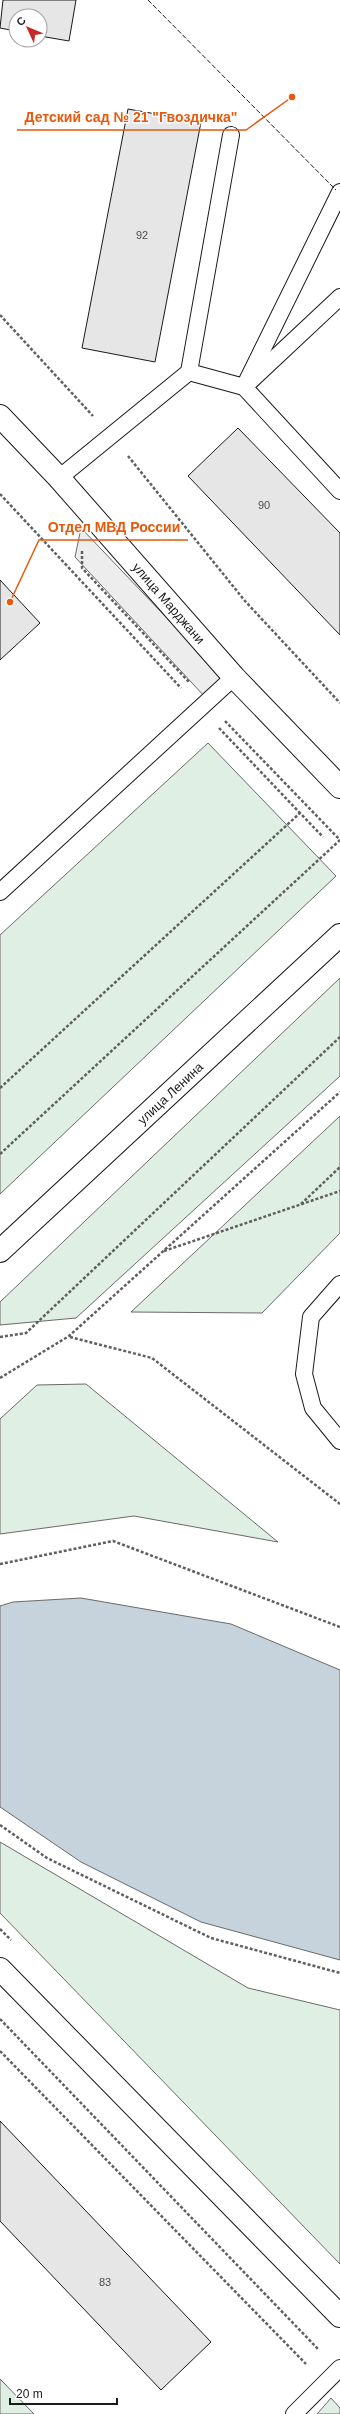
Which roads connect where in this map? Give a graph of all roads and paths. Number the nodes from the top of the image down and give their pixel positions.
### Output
1 (231, 135) dead end
2 (340, 192) edge
3 (340, 297) edge
4 (0, 315) edge
5 (189, 372) junction
6 (244, 387) junction
7 (0, 416) edge
8 (112, 437) junction
9 (59, 478) junction
10 (340, 491) edge
11 (0, 494) edge
12 (234, 677) junction
13 (340, 703) edge
14 (200, 708) junction
15 (340, 787) edge
16 (300, 813) junction
17 (323, 837) dead end
18 (340, 840) edge
19 (0, 892) edge
20 (340, 935) edge
21 (340, 1038) edge
22 (0, 1088) edge
23 (340, 1092) edge
24 (0, 1154) edge
25 (340, 1167) edge
26 (340, 1191) edge
27 (301, 1205) junction
28 (0, 1251) edge
29 (164, 1252) junction
30 (340, 1284) edge
31 (69, 1336) junction
32 (0, 1337) edge
33 (0, 1378) edge
34 (340, 1441) edge
35 (340, 1504) edge
36 (0, 1564) edge
37 (340, 1627) edge
38 (0, 1825) edge
39 (0, 1970) edge
40 (340, 1973) edge
41 (0, 2019) edge
42 (0, 2051) edge
43 (340, 2316) edge
44 (339, 2369) edge
45 (325, 2383) junction
46 (294, 2414) edge

1 - 5 lane
2 - 6 lane
3 - 6 lane
4 - 8 path
5 - 6 lane
5 - 8 lane
6 - 10 lane
7 - 9 street, улица Марджани
8 - 9 lane
8 - 13 path
9 - 12 street, улица Марджани
11 - 14 path
12 - 14 lane
12 - 15 street, улица Марджани
14 - 16 path
14 - 19 lane
16 - 17 path
16 - 22 path
18 - 24 path
20 - 28 street, улица Ленина
21 - 32 path
23 - 29 path
25 - 27 path
26 - 27 path
27 - 29 path
29 - 31 path
30 - 34 lane
31 - 33 path
31 - 35 path
36 - 37 path
38 - 40 path
39 - 43 street
41 - 44 path
42 - 45 path
44 - 45 lane
45 - 46 lane

